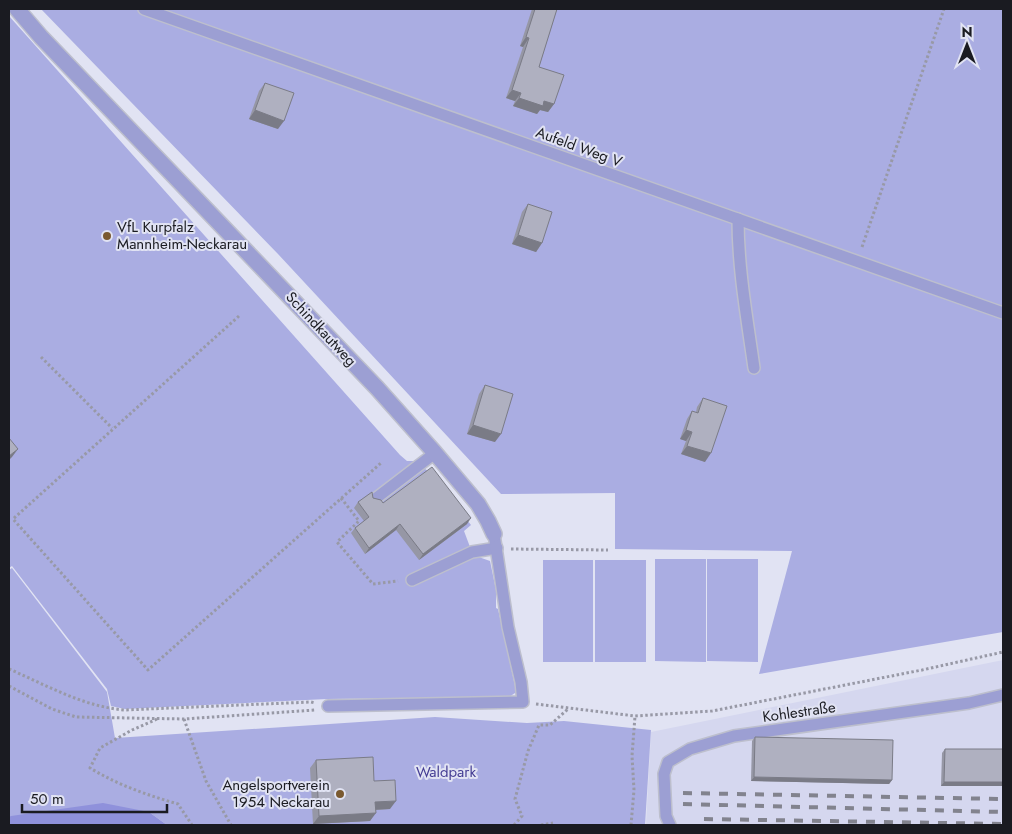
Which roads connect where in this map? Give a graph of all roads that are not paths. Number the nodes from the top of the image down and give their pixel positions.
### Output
1 (17, 9) edge
2 (144, 9) edge
3 (738, 219) junction
4 (1003, 313) edge
5 (754, 368) dead end
6 (435, 453) junction
7 (375, 499) edge
8 (495, 541) junction
9 (412, 580) road end
10 (1003, 695) edge
11 (328, 706) road end
12 (670, 825) edge

1 - 6 street, Schindkautweg
2 - 3 lane, Aufeld Weg V
3 - 4 lane, Aufeld Weg V
3 - 5 lane
6 - 7 lane
6 - 8 street, Schindkautweg
8 - 9 lane
8 - 11 lane, Schindkautweg
10 - 12 lane, Kohlestraße

